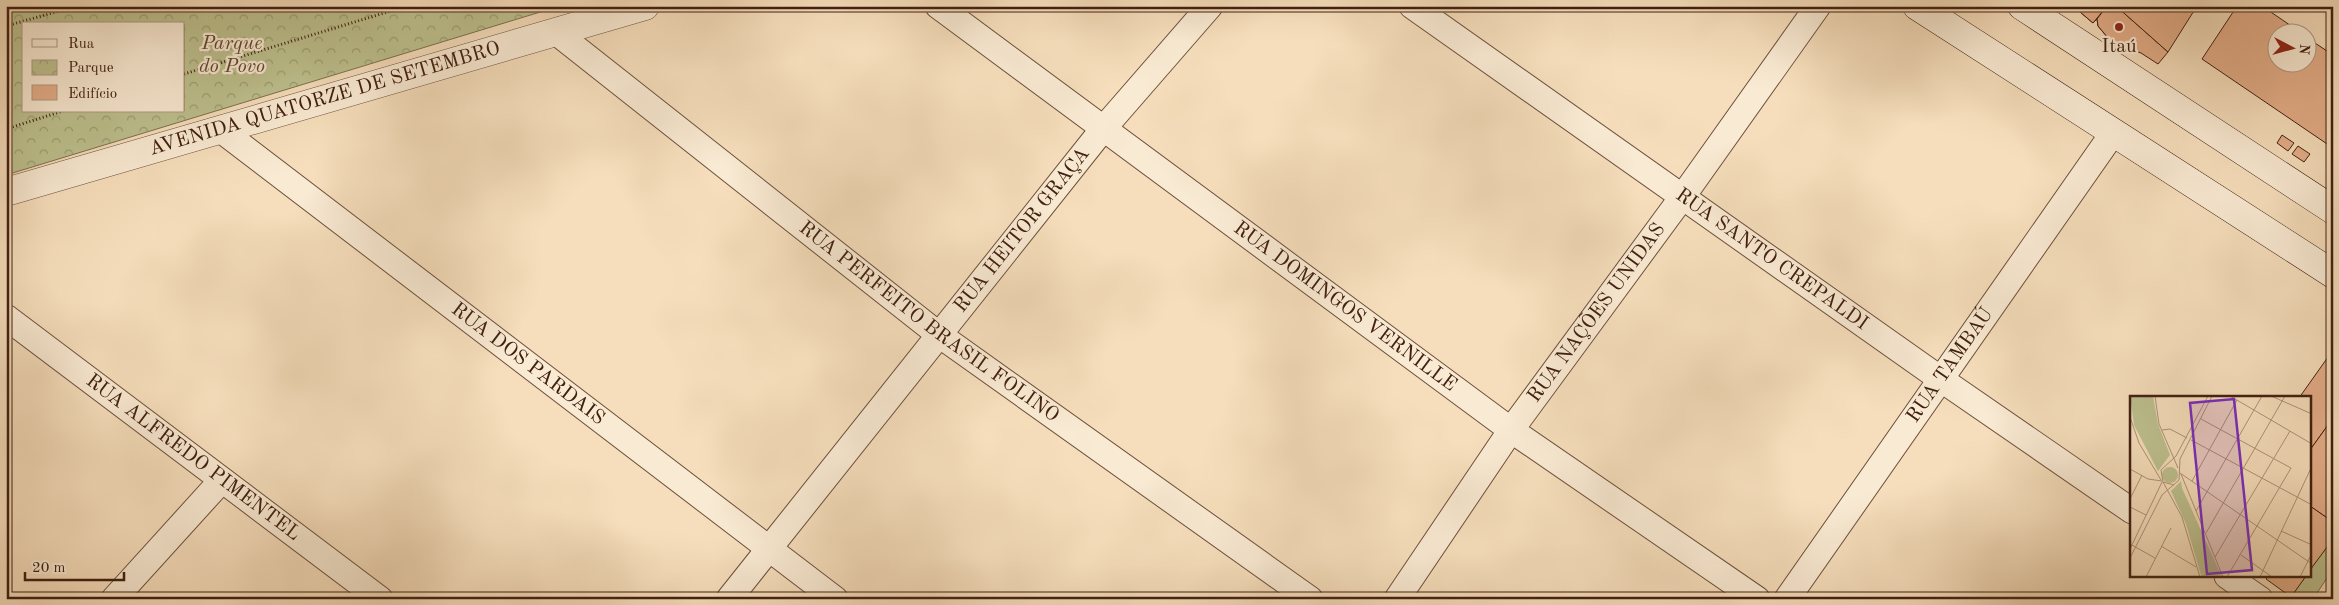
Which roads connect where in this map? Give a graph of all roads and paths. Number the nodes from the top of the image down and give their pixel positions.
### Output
1 (77, 6) edge
2 (407, 6) edge
3 (645, 6) edge
4 (938, 6) edge
5 (1210, 6) edge
6 (1412, 6) edge
7 (1818, 6) edge
8 (1917, 6) edge
9 (2022, 6) edge
10 (6, 26) edge
11 (557, 33) junction
12 (185, 74) edge
13 (60, 112) edge
14 (6, 129) edge
15 (1103, 129) junction
16 (221, 130) junction
17 (2114, 133) junction
18 (6, 192) edge
19 (1683, 196) junction
20 (2333, 210) edge
21 (2333, 274) edge
22 (6, 317) edge
23 (938, 334) junction
24 (1942, 380) junction
25 (1511, 430) junction
26 (221, 481) junction
27 (2130, 510) edge
28 (770, 550) junction
29 (2230, 578) edge
30 (114, 599) edge
31 (380, 599) edge
32 (729, 599) edge
33 (835, 599) edge
34 (1310, 599) edge
35 (1397, 599) edge
36 (1757, 599) edge
37 (1787, 599) edge
38 (2260, 599) edge

1 - 10 path
2 - 12 path
3 - 11 main road, AVENIDA QUATORZE DE SETEMBRO
4 - 15 street, RUA DOMINGOS VERNILLE
5 - 15 street, RUA HEITOR GRAÇA
6 - 19 street, RUA SANTO CREPALDI
7 - 19 street, RUA NAÇÕES UNIDAS
8 - 17 main road
9 - 20 main road
11 - 16 main road, AVENIDA QUATORZE DE SETEMBRO
11 - 23 street, RUA PERFEITO BRASIL FOLINO
13 - 14 path
15 - 23 street, RUA HEITOR GRAÇA
15 - 25 street, RUA DOMINGOS VERNILLE
16 - 18 main road, AVENIDA QUATORZE DE SETEMBRO
16 - 28 street, RUA DOS PARDAIS
17 - 21 main road
17 - 24 street, RUA TAMBAÚ
19 - 24 street, RUA SANTO CREPALDI
19 - 25 street, RUA NAÇÕES UNIDAS
22 - 26 street, RUA ALFREDO PIMENTEL
23 - 28 street, RUA HEITOR GRAÇA
23 - 34 street, RUA PERFEITO BRASIL FOLINO
24 - 27 street, RUA SANTO CREPALDI
24 - 37 street, RUA TAMBAÚ
25 - 35 street, RUA NAÇÕES UNIDAS
25 - 36 street, RUA DOMINGOS VERNILLE
26 - 30 street
26 - 31 street, RUA ALFREDO PIMENTEL
28 - 32 street, RUA HEITOR GRAÇA
28 - 33 street, RUA DOS PARDAIS
29 - 38 street

